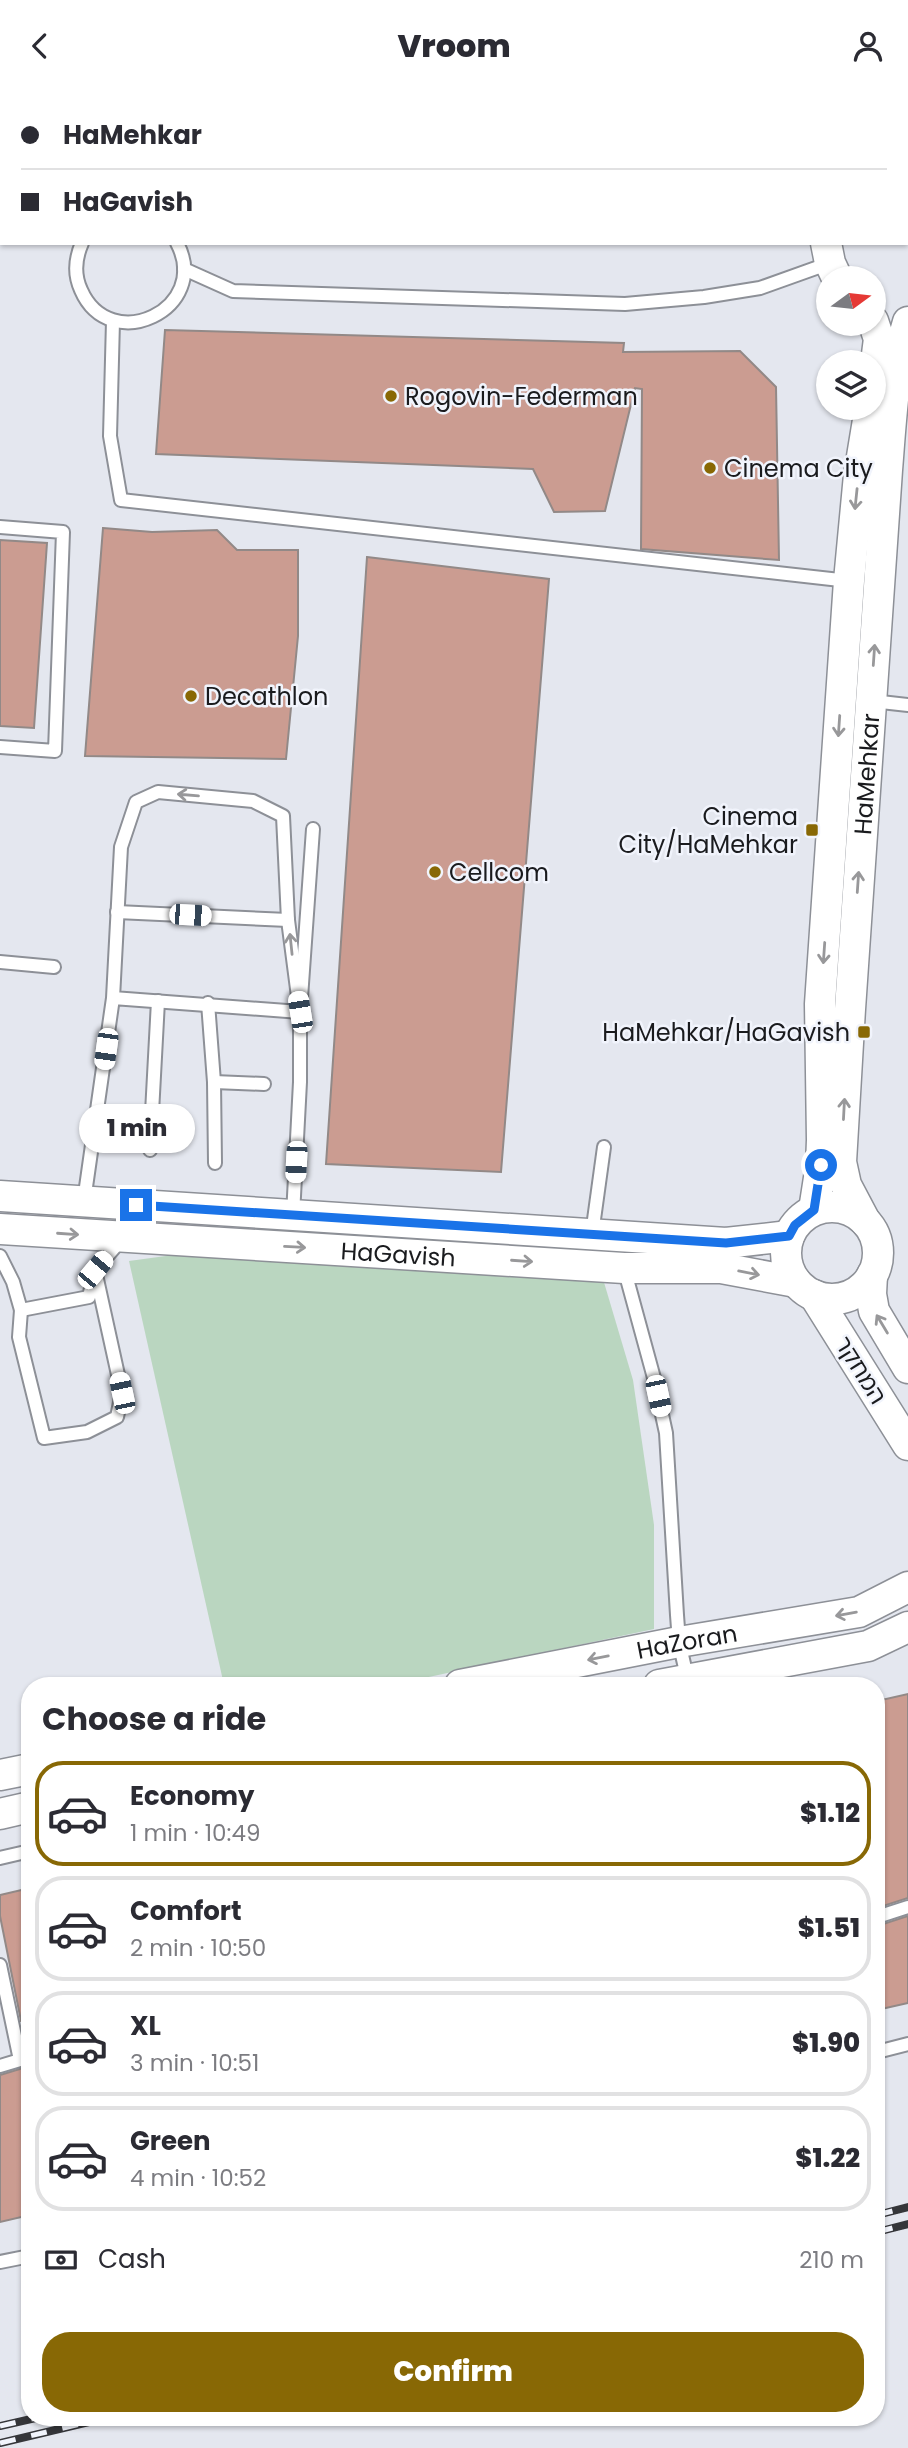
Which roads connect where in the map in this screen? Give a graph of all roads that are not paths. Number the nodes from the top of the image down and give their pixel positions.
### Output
1 (81, 245) edge
2 (178, 245) edge
3 (831, 261) edge
4 (184, 269) junction
5 (908, 307) edge
6 (886, 308) edge
7 (113, 321) junction
8 (908, 323) edge
9 (868, 420) edge
10 (0, 527) edge
11 (849, 581) junction
12 (871, 701) junction
13 (908, 705) edge
14 (0, 747) edge
15 (313, 829) dead end
16 (117, 912) junction
17 (288, 920) junction
18 (0, 962) edge
19 (54, 967) dead end
20 (113, 998) junction
21 (158, 1001) junction
22 (208, 1003) junction
23 (300, 1012) junction
24 (214, 1082) junction
25 (264, 1084) dead end
26 (604, 1147) dead end
27 (150, 1150) dead end
28 (215, 1163) dead end
29 (0, 1196) edge
30 (84, 1202) junction
31 (814, 1210) junction
32 (293, 1215) junction
33 (865, 1221) junction
34 (0, 1229) edge
35 (592, 1235) junction
36 (789, 1236) junction
37 (123, 1237) junction
38 (0, 1256) edge
39 (624, 1268) junction
40 (95, 1270) junction
41 (872, 1275) junction
42 (805, 1289) junction
43 (21, 1310) junction
44 (908, 1367) edge
45 (908, 1445) edge
46 (908, 1587) edge
47 (908, 1627) edge
48 (680, 1642) junction
49 (501, 1677) edge
50 (679, 1677) edge
51 (773, 1677) edge
52 (21, 1771) edge
53 (0, 1775) edge
54 (21, 1809) edge
55 (0, 1814) edge
56 (21, 1853) edge
57 (0, 1858) edge
58 (908, 1907) edge
59 (885, 1914) edge
60 (0, 1965) edge
61 (908, 2044) edge
62 (885, 2050) edge
63 (0, 2066) edge
64 (21, 2258) edge
65 (0, 2262) edge

1 - 7 lane
2 - 4 lane
3 - 4 lane
4 - 7 lane
5 - 6 street
7 - 11 lane
12 -> 8 street, HaMehkar
9 -> 11 street, HaMehkar
10 - 14 lane
11 -> 31 street, HaMehkar
12 - 13 lane
33 -> 12 street, HaMehkar
15 - 23 lane
16 - 17 lane
17 -> 16 lane
16 - 20 lane
23 -> 17 lane
18 - 19 lane
20 - 21 lane
20 - 30 lane
21 - 22 lane
21 - 27 lane
22 - 23 lane
22 - 24 lane
23 - 32 lane
24 - 25 lane
24 - 28 lane
26 - 35 lane
29 - 30 street, HaGavish
30 - 32 street, HaGavish
31 - 33 street
31 - 36 street
32 - 35 street, HaGavish
33 - 41 street
34 -> 37 street, HaGavish
35 - 36 street, HaGavish
36 - 42 street
37 -> 39 street, HaGavish
37 - 40 lane
38 - 43 lane
39 -> 42 street, HaGavish
39 - 48 lane
40 - 43 lane
40 - 43 lane
41 - 42 street
44 -> 41 street
42 - 45 street, המחקר
46 -> 48 street, HaZoran
47 - 51 street, HaZoran
48 -> 49 street, HaZoran
48 - 50 lane
52 - 53 street
54 - 55 street
56 - 57 lane
58 - 59 lane
60 - 63 lane
61 - 62 lane
64 - 65 lane

